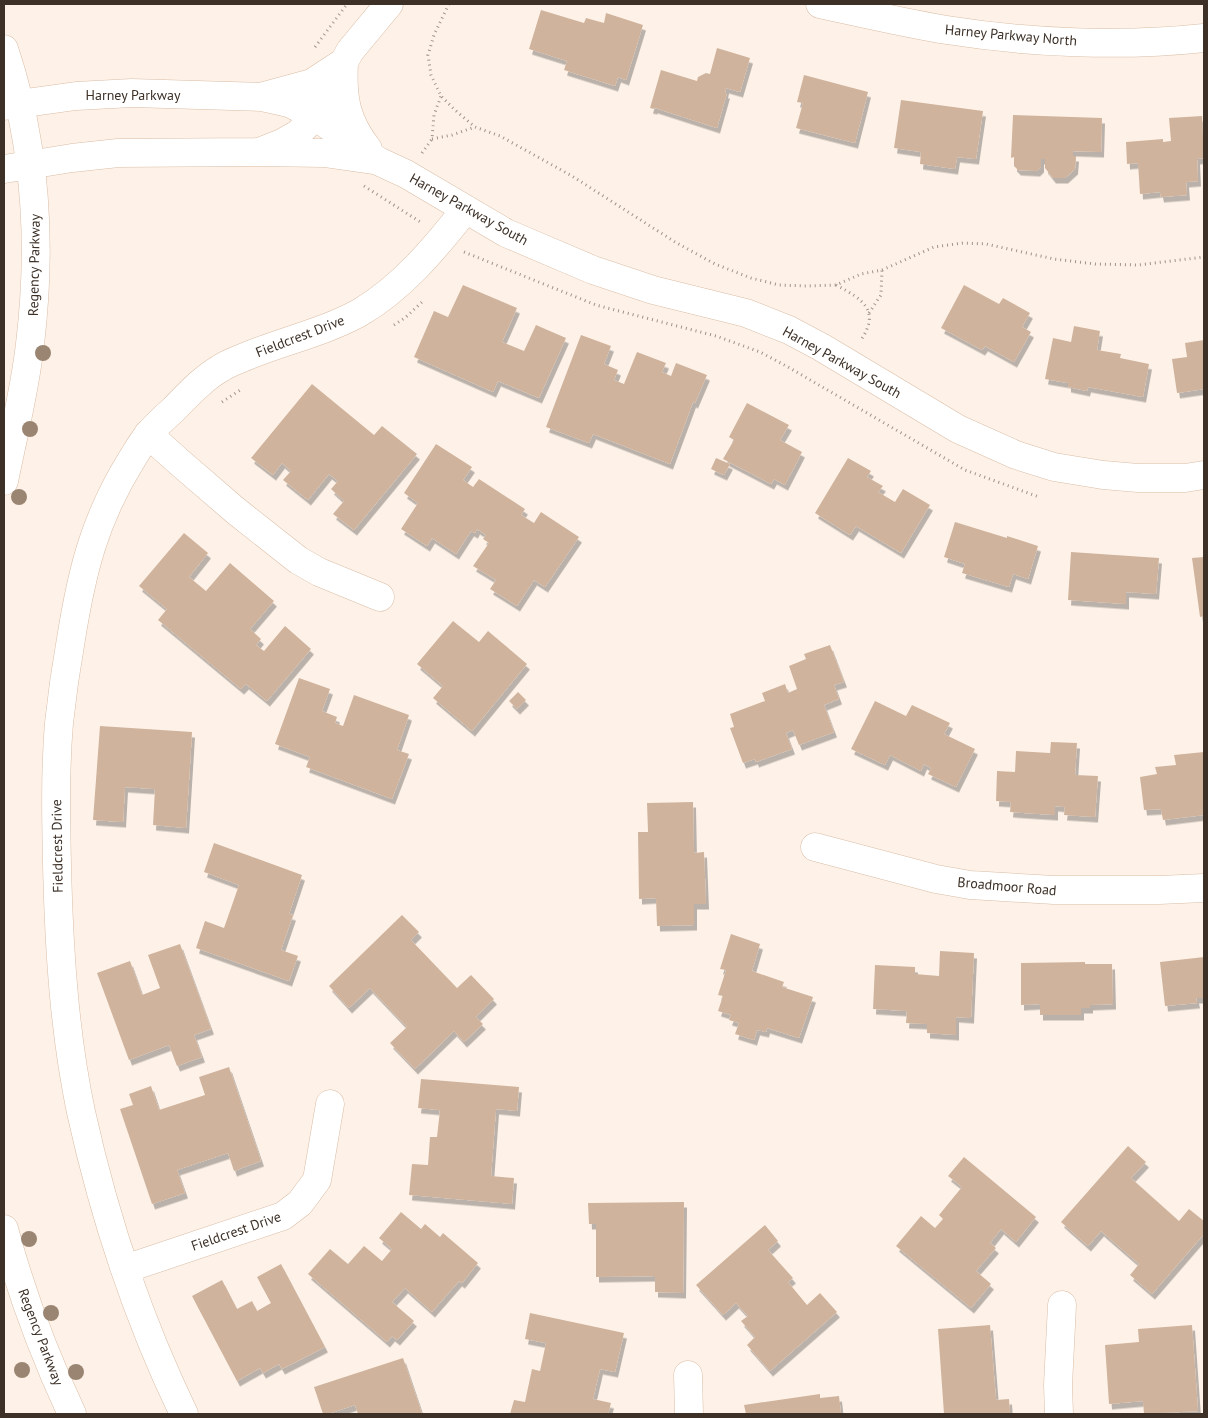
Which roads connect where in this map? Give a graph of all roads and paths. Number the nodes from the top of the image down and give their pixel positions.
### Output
1 (347, 4) edge
2 (389, 4) edge
3 (449, 4) edge
4 (820, 4) edge
5 (1204, 38) edge
6 (4, 49) edge
7 (312, 51) dead end
8 (344, 62) junction
9 (441, 96) junction
10 (262, 97) junction
11 (12, 104) edge
12 (315, 116) junction
13 (475, 127) junction
14 (260, 152) junction
15 (378, 161) junction
16 (31, 165) junction
17 (4, 169) edge
18 (387, 202) dead end
19 (465, 210) junction
20 (444, 236) junction
21 (1204, 257) edge
22 (882, 270) junction
23 (836, 285) junction
24 (830, 391) dead end
25 (148, 434) junction
26 (1204, 475) edge
27 (4, 482) edge
28 (1040, 497) dead end
29 (380, 597) dead end
30 (815, 847) dead end
31 (1204, 888) edge
32 (330, 1104) dead end
33 (4, 1229) edge
34 (125, 1269) junction
35 (1062, 1305) dead end
36 (688, 1375) dead end
37 (72, 1414) edge
38 (184, 1414) edge
39 (689, 1414) edge
40 (1059, 1414) edge

1 - 7 path
2 - 8 street
3 - 9 path
4 - 5 street, Harney Parkway North
6 - 11 street, Regency Parkway
8 - 10 street, Harney Parkway
8 - 12 street
8 - 15 street
9 - 13 path
9 - 13 path
10 - 11 street, Harney Parkway
10 - 12 street, Harney Parkway
11 - 16 street, Regency Parkway
12 - 14 street
12 - 15 street, Harney Parkway
13 - 23 path
14 - 15 street
14 - 16 street
15 - 19 street, Harney Parkway South
16 - 17 street
16 - 27 street, Regency Parkway
18 - 20 path
19 - 20 street, Fieldcrest Drive
19 - 26 street, Harney Parkway South
20 - 25 street, Fieldcrest Drive
21 - 22 path
22 - 23 path
22 - 23 path
24 - 28 path
25 - 29 street
25 - 34 street, Fieldcrest Drive
30 - 31 street, Broadmoor Road
32 - 34 street, Fieldcrest Drive
33 - 37 street, Regency Parkway
34 - 38 street, Fieldcrest Drive
35 - 40 street
36 - 39 street

